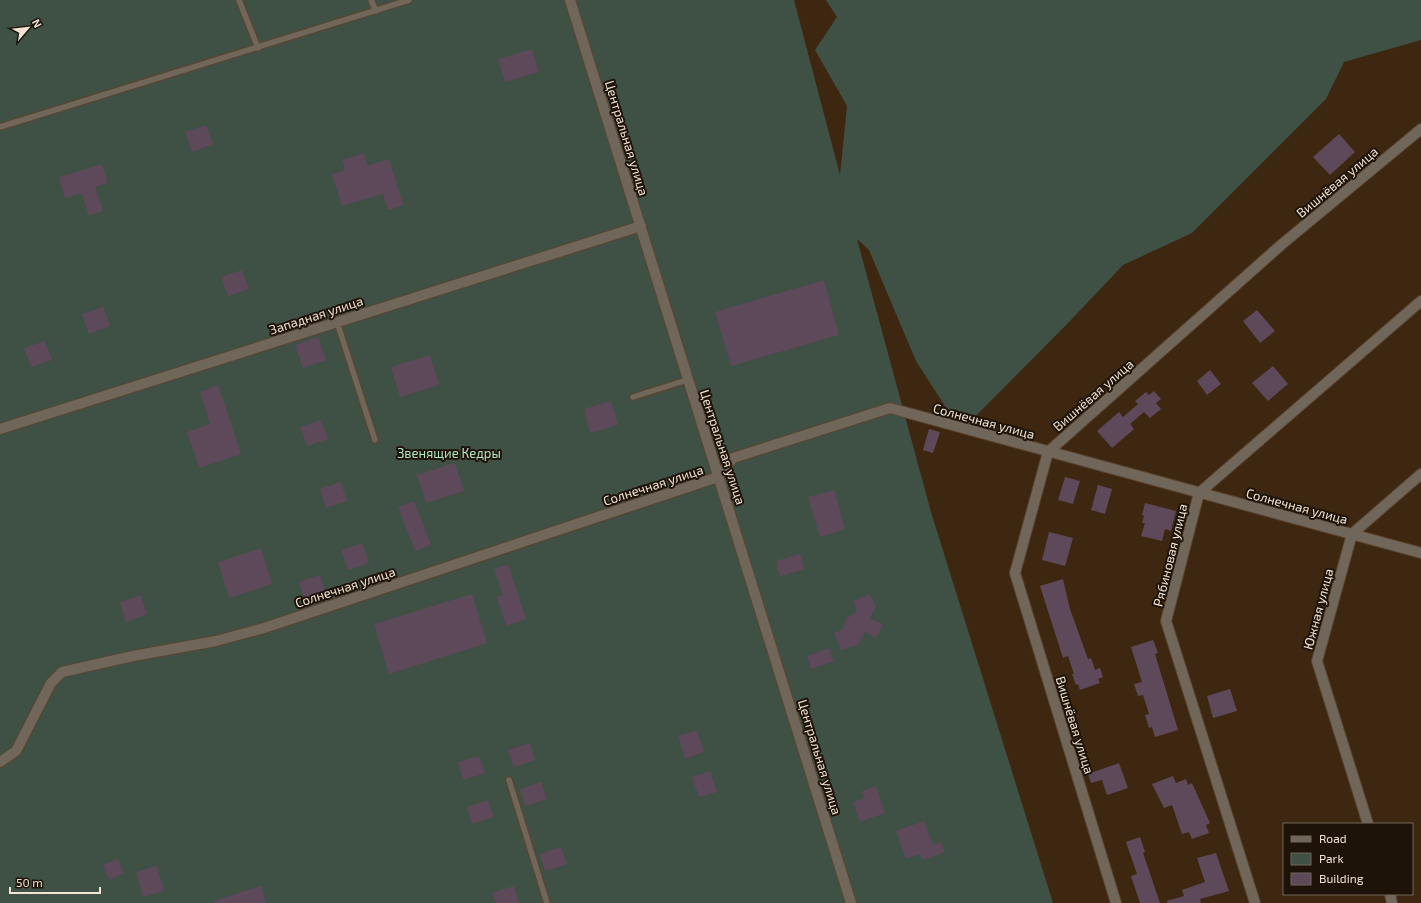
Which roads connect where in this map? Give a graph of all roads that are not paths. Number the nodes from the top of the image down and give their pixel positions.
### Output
1 (239, 0) edge
2 (371, 0) edge
3 (409, 0) edge
4 (570, 0) edge
5 (376, 11) junction
6 (258, 48) junction
7 (0, 127) edge
8 (1421, 129) edge
9 (641, 226) junction
10 (1421, 301) edge
11 (337, 322) junction
12 (687, 380) junction
13 (633, 397) dead end
14 (0, 429) edge
15 (375, 440) dead end
16 (1048, 452) junction
17 (1421, 474) edge
18 (718, 477) junction
19 (1199, 493) junction
20 (1352, 534) junction
21 (1421, 553) edge
22 (0, 762) edge
23 (509, 780) dead end
24 (1368, 823) edge
25 (547, 903) edge
26 (851, 903) edge
27 (1116, 903) edge
28 (1255, 903) edge

1 - 6 lane
2 - 5 lane
3 - 5 lane
4 - 9 street, Центральная улица
5 - 6 lane
6 - 7 lane
8 - 16 street, Вишнёвая улица
9 - 11 street, Западная улица
9 - 12 street, Центральная улица
10 - 19 street, Рябиновая улица
11 - 14 street, Западная улица
11 - 15 lane
12 - 13 lane
12 - 18 street, Центральная улица
16 - 18 street, Солнечная улица
16 - 19 street, Солнечная улица
16 - 27 street, Вишнёвая улица
17 - 20 street
18 - 22 street, Солнечная улица
18 - 26 street, Центральная улица
19 - 20 street, Солнечная улица
19 - 28 street, Рябиновая улица
20 - 21 street, Солнечная улица
20 - 24 street, Южная улица
23 - 25 lane

